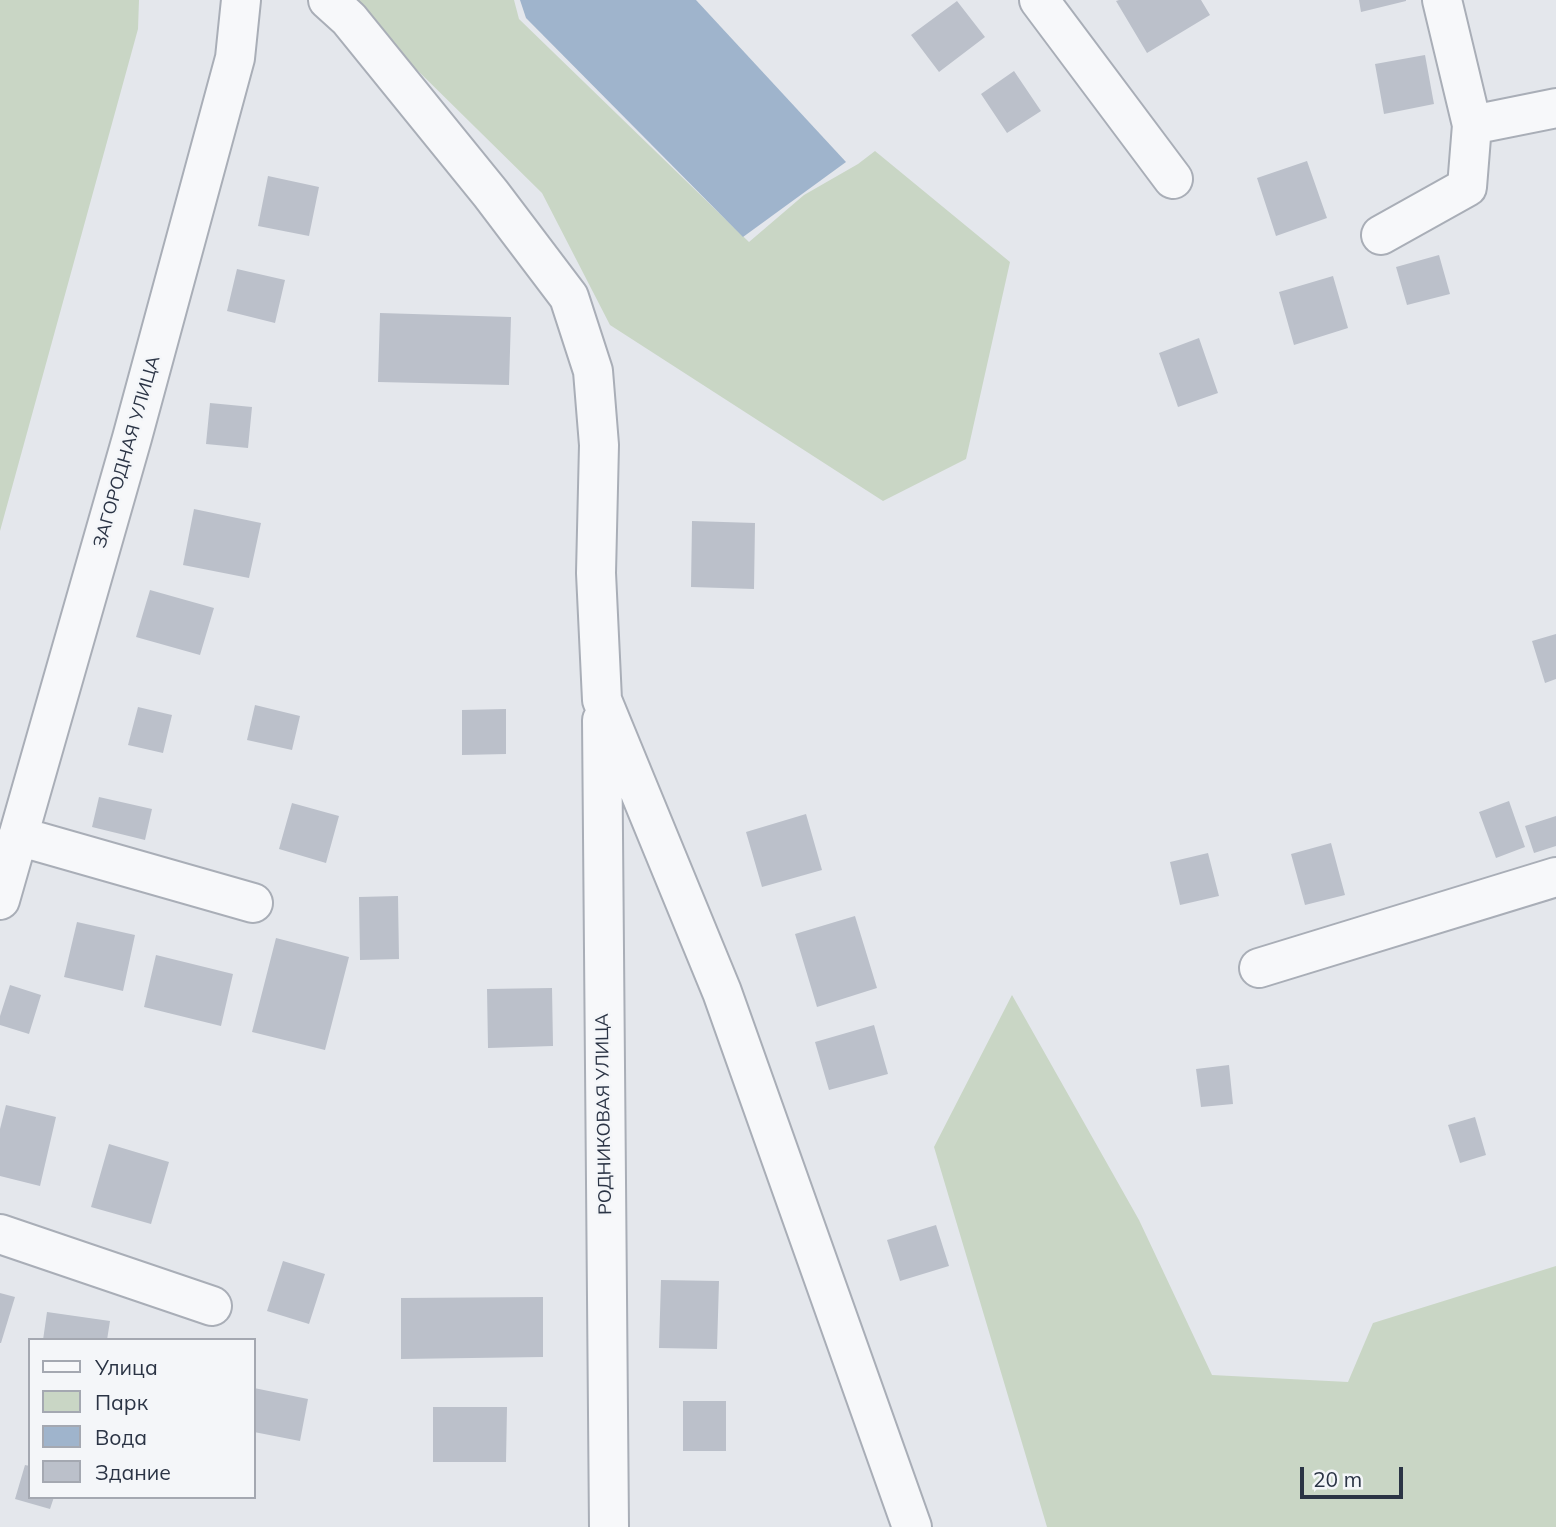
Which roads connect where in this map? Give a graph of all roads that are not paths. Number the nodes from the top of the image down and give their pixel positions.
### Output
1 (241, 0) edge
2 (328, 0) edge
3 (1039, 0) edge
4 (1442, 0) edge
5 (1556, 108) edge
6 (1472, 125) junction
7 (1173, 179) dead end
8 (1381, 235) dead end
9 (602, 700) junction
10 (18, 836) junction
11 (1556, 877) edge
12 (0, 901) edge
13 (253, 903) dead end
14 (1259, 968) dead end
15 (0, 1234) edge
16 (212, 1306) dead end
17 (609, 1527) edge
18 (912, 1527) edge

1 - 10 street, ЗАГОРОДНАЯ УЛИЦА
2 - 9 street, РОДНИКОВАЯ УЛИЦА
3 - 7 street
4 - 6 street
5 - 6 street
6 - 8 street
9 - 17 street, РОДНИКОВАЯ УЛИЦА
9 - 18 street
10 - 12 street, ЗАГОРОДНАЯ УЛИЦА
10 - 13 street
11 - 14 street
15 - 16 street

